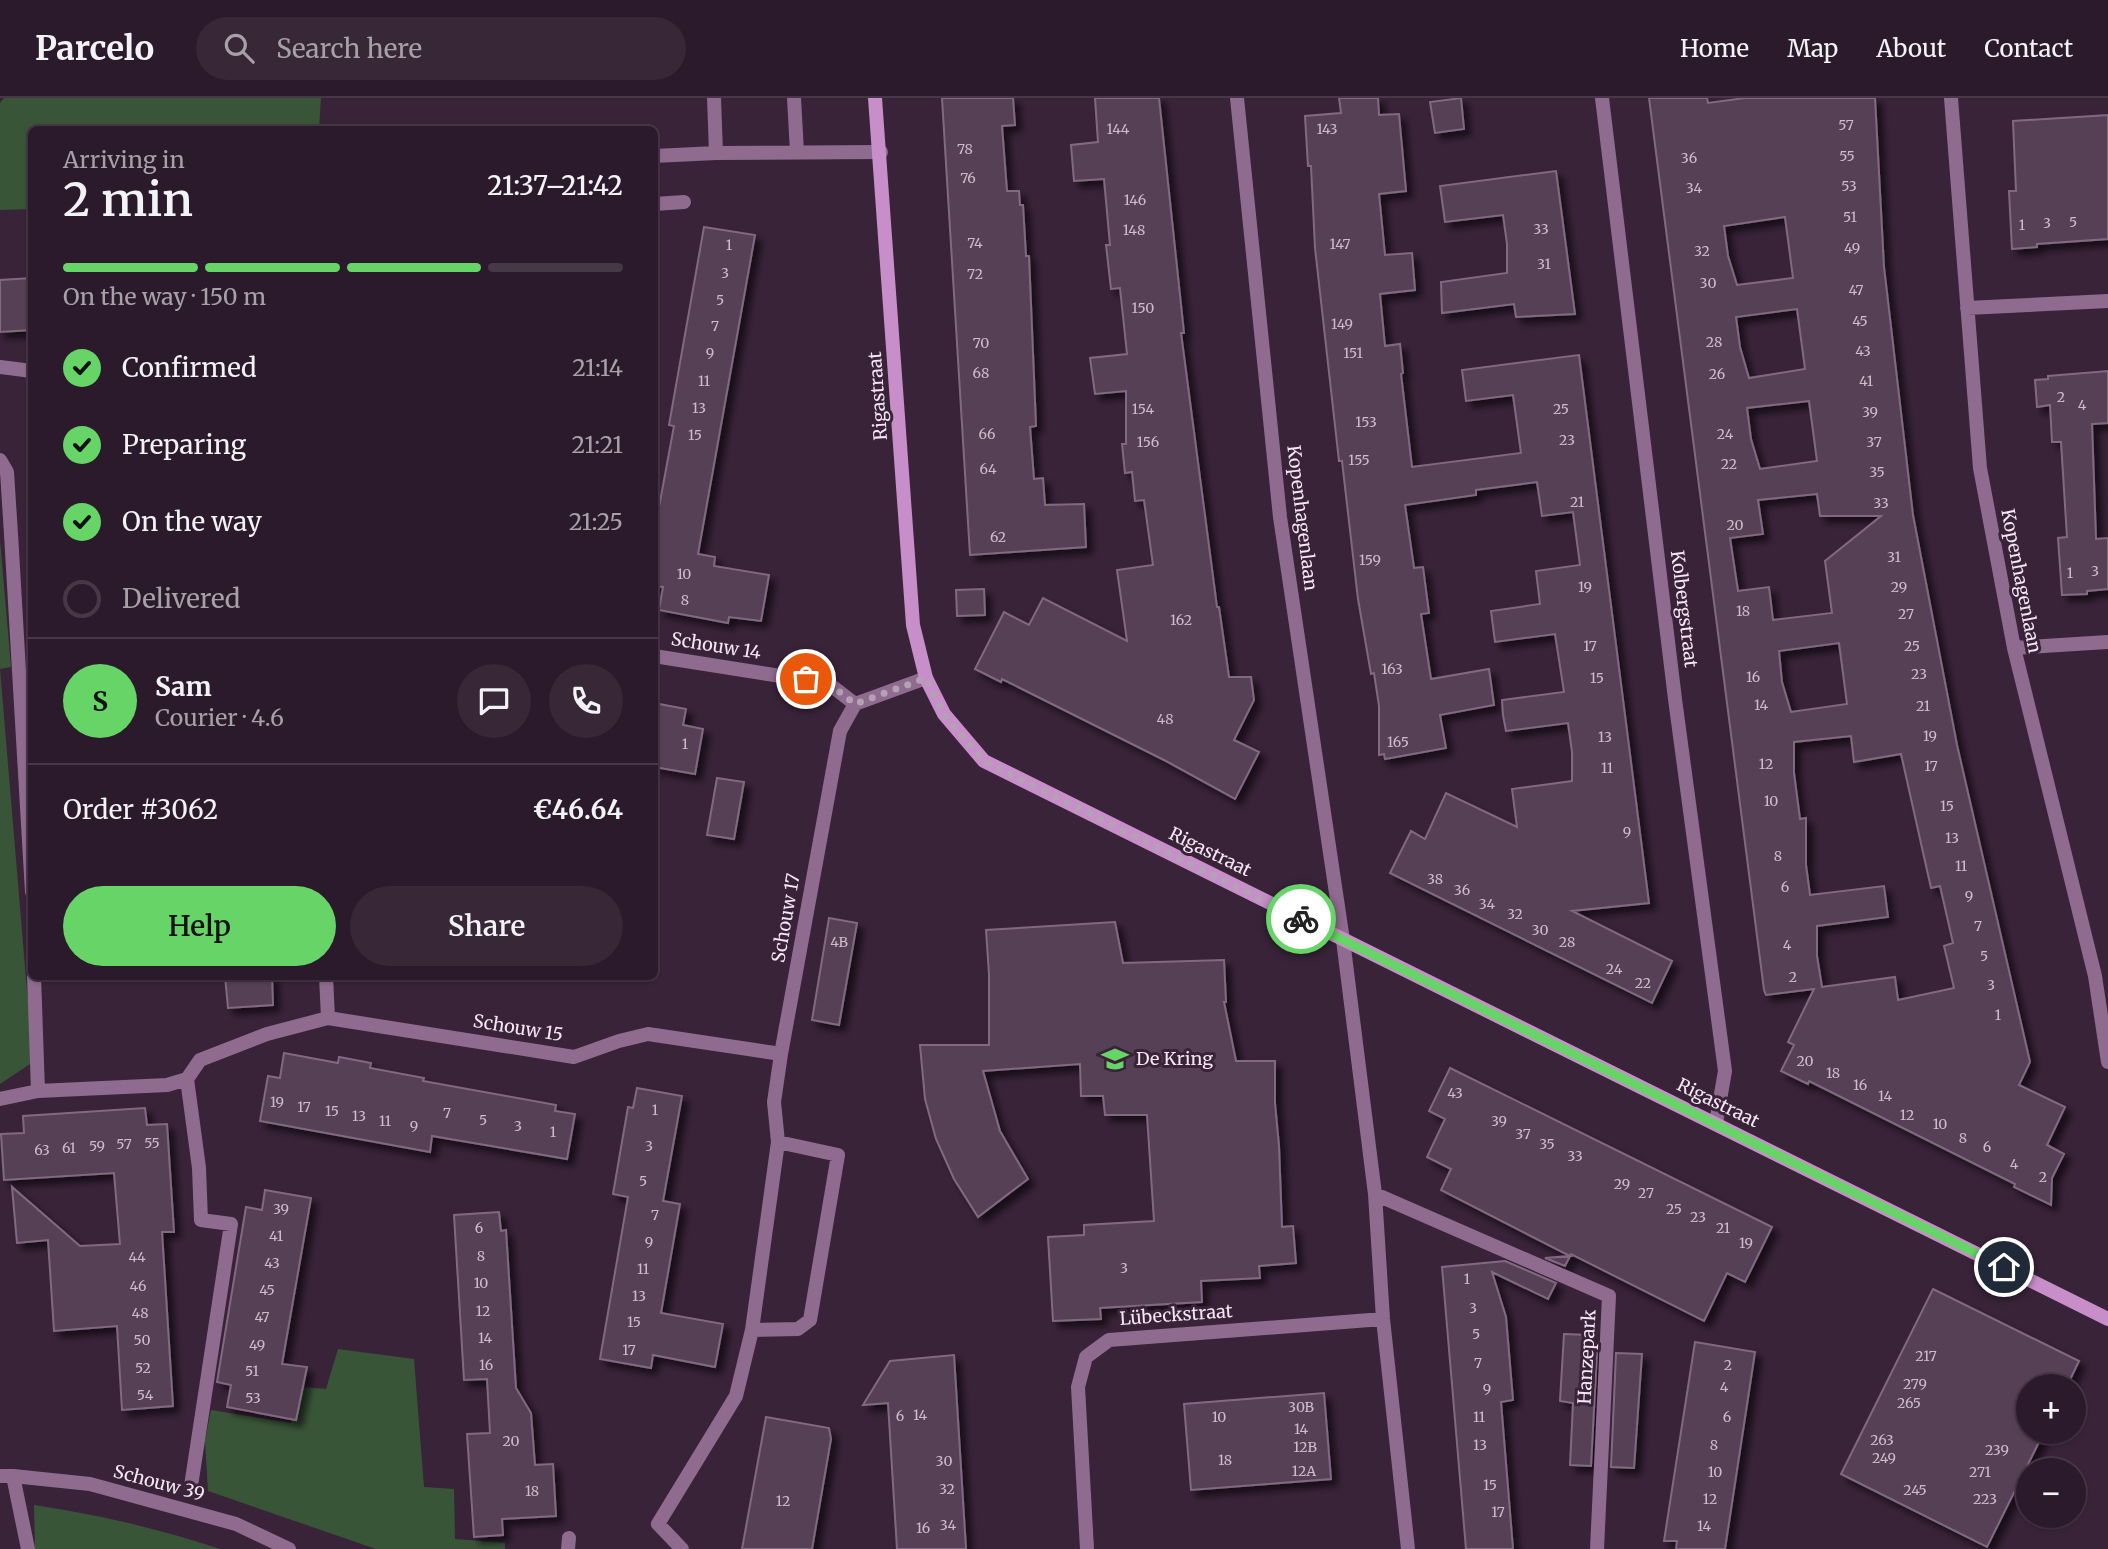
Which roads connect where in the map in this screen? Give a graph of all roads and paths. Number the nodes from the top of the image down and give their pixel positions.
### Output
1 (714, 98) edge
2 (794, 98) edge
3 (875, 98) edge
4 (1237, 98) edge
5 (1602, 98) edge
6 (1951, 98) edge
7 (797, 152) junction
8 (881, 152) junction
9 (716, 153) junction
10 (658, 156) edge
11 (684, 202) dead end
12 (658, 204) edge
13 (2108, 301) edge
14 (1967, 308) junction
15 (0, 367) edge
16 (28, 370) edge
17 (0, 460) edge
18 (2108, 642) edge
19 (2014, 648) junction
20 (658, 657) edge
21 (926, 678) junction
22 (855, 704) junction
23 (28, 836) edge
24 (1343, 940) junction
25 (2102, 975) edge
26 (34, 980) edge
27 (326, 980) edge
28 (328, 1018) junction
29 (781, 1054) junction
30 (2108, 1062) edge
31 (187, 1080) junction
32 (38, 1091) junction
33 (0, 1099) edge
34 (1716, 1123) junction
35 (778, 1142) junction
36 (1375, 1194) junction
37 (1383, 1318) junction
38 (2108, 1319) edge
39 (752, 1330) junction
40 (6, 1476) edge
41 (191, 1486) dead end
42 (28, 1549) edge
43 (289, 1549) edge
44 (682, 1549) edge
45 (1087, 1549) edge
46 (1408, 1549) edge
47 (1597, 1549) edge

1 - 9 street
2 - 7 street
3 - 8 street, Rigastraat
4 - 24 street, Kopenhagenlaan
5 - 34 street, Kolbergstraat
6 - 14 street, Kopenhagenlaan
7 - 8 street
7 - 9 street
8 - 21 street, Rigastraat
9 - 10 street
11 - 12 street
13 - 14 street
14 - 19 street, Kopenhagenlaan
15 - 16 street
17 - 23 street
18 - 19 street
19 - 25 street, Kopenhagenlaan
20 - 22 street, Schouw 14
21 - 22 street
21 - 24 street, Rigastraat
22 - 29 street, Schouw 17
24 - 34 street, Rigastraat
24 - 36 street
25 - 30 street, Kopenhagenlaan
26 - 32 street
27 - 28 street
28 - 29 street, Schouw 15
28 - 31 street, Schouw 15
29 - 35 street, Schouw 17
31 - 32 street
31 - 41 street
32 - 33 street
34 - 38 street, Rigastraat
35 - 39 street, Schouw 17
35 - 39 street
36 - 37 street
36 - 47 street, Hanzepark
37 - 45 street, Lübeckstraat
37 - 46 street
39 - 44 street, Schouw 17
40 - 42 street, Schouw 39
40 - 43 street, Schouw 39

